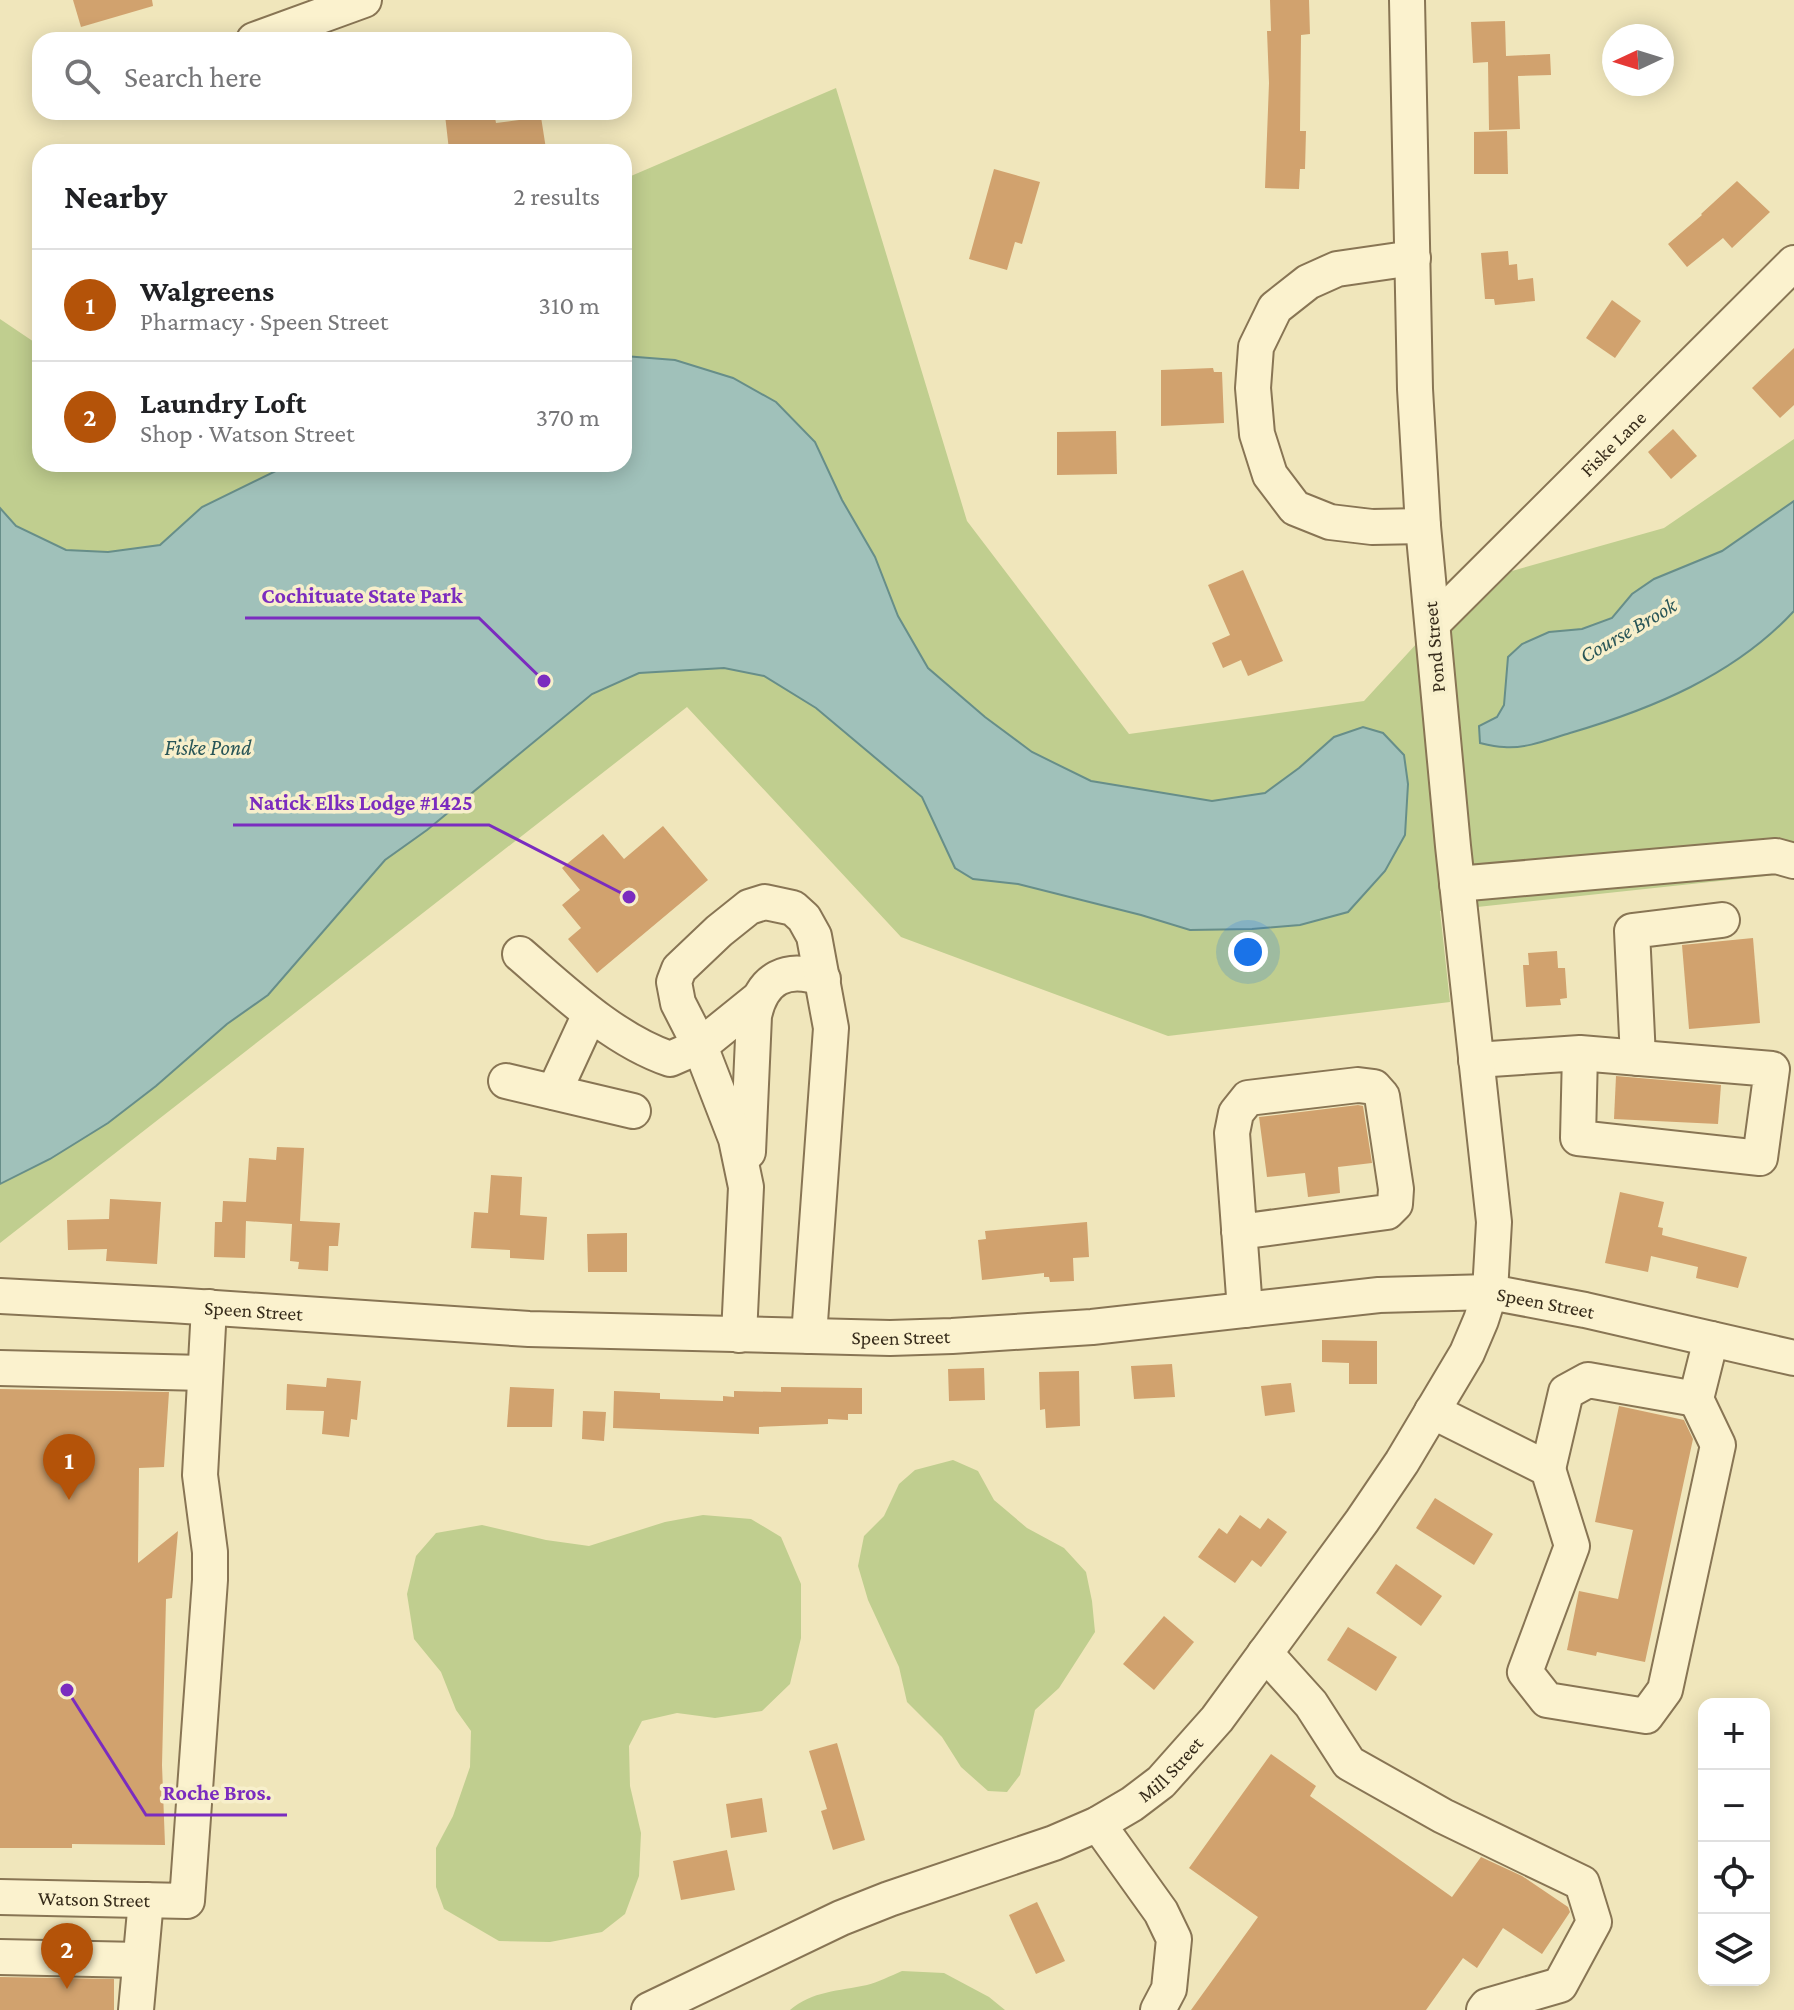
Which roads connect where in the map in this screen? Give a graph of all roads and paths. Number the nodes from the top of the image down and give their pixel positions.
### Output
1 (364, 0) edge
2 (1407, 0) edge
3 (276, 32) edge
4 (1413, 258) junction
5 (1794, 263) edge
6 (1423, 526) junction
7 (1433, 623) junction
8 (1794, 861) edge
9 (1457, 884) junction
10 (1722, 920) dead end
11 (520, 954) dead end
12 (823, 979) junction
13 (757, 1000) junction
14 (590, 1014) junction
15 (700, 1046) junction
16 (1580, 1053) junction
17 (1638, 1058) junction
18 (1476, 1060) junction
19 (506, 1081) dead end
20 (554, 1092) junction
21 (633, 1111) dead end
22 (746, 1187) junction
23 (1239, 1232) junction
24 (1490, 1292) junction
25 (0, 1296) edge
26 (209, 1307) junction
27 (1245, 1310) junction
28 (739, 1335) junction
29 (809, 1336) junction
30 (1711, 1339) junction
31 (1794, 1358) edge
32 (0, 1368) edge
33 (204, 1373) junction
34 (1696, 1399) junction
35 (1432, 1411) junction
36 (1548, 1469) junction
37 (1265, 1653) junction
38 (1098, 1824) junction
39 (0, 1897) edge
40 (146, 1900) junction
41 (0, 1957) edge
42 (140, 1960) junction
43 (136, 2010) edge
44 (649, 2010) edge
45 (1158, 2010) edge
46 (1484, 2010) edge

1 - 3 street
2 - 4 street, Pond Street
4 - 6 street, Pond Street
4 - 6 street
5 - 7 street, Fiske Lane
6 - 7 street, Pond Street
7 - 9 street, Pond Street
8 - 9 street
9 - 18 street, Pond Street
10 - 17 street
11 - 14 street
12 - 13 street
12 - 15 street
12 - 29 street
13 - 15 street
13 - 22 street
14 - 15 street
14 - 20 street
15 - 22 street
16 - 17 street
16 - 17 street
16 - 18 street
18 - 24 street, Pond Street
19 - 20 street
20 - 21 street
22 - 28 street
23 - 23 street
23 - 27 street
24 - 27 street, Speen Street
24 - 30 street, Speen Street
24 - 35 street, Mill Street
25 - 26 street, Speen Street
26 - 28 street, Speen Street
26 - 33 street
27 - 29 street, Speen Street
28 - 29 street, Speen Street
30 - 31 street, Speen Street
30 - 34 street
32 - 33 street
33 - 40 street, Watson Street
34 - 36 street
34 - 36 street
35 - 36 street
35 - 37 street, Mill Street
37 - 38 street, Mill Street
37 - 46 street
38 - 44 street, Mill Street
38 - 45 street
39 - 40 street, Watson Street
40 - 42 street
41 - 42 street
42 - 43 street

